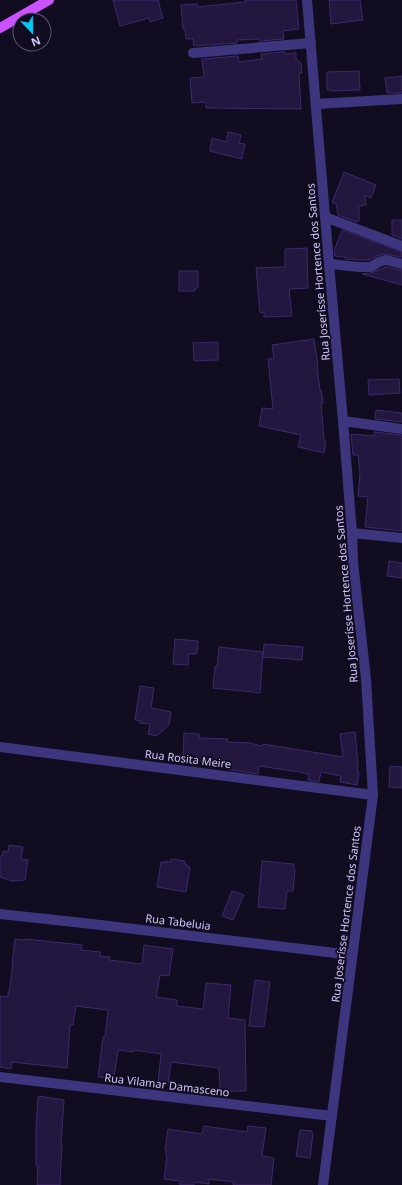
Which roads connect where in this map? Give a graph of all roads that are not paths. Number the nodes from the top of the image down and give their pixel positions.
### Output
1 (49, 0) edge
2 (307, 0) edge
3 (0, 28) edge
4 (311, 43) junction
5 (193, 53) dead end
6 (402, 99) edge
7 (316, 104) junction
8 (325, 217) junction
9 (402, 246) edge
10 (329, 264) junction
11 (402, 264) edge
12 (343, 421) junction
13 (402, 429) edge
14 (352, 533) junction
15 (402, 538) edge
16 (0, 747) edge
17 (373, 795) junction
18 (0, 914) edge
19 (352, 955) junction
20 (0, 1077) edge
21 (332, 1116) junction
22 (323, 1185) edge

1 - 3 main road
2 - 4 street, Rua Joserísse Hortence dos Santos
4 - 5 street
4 - 7 street, Rua Joserísse Hortence dos Santos
6 - 7 street
7 - 8 street, Rua Joserísse Hortence dos Santos
8 - 9 street
8 - 10 street, Rua Joserísse Hortence dos Santos
10 - 11 street
10 - 12 street, Rua Joserísse Hortence dos Santos
12 - 13 street
12 - 14 street, Rua Joserísse Hortence dos Santos
14 - 15 street
14 - 17 street, Rua Joserísse Hortence dos Santos
16 - 17 street, Rua Rosita Meire
17 - 19 street, Rua Joserísse Hortence dos Santos
18 - 19 street, Rua Tabeluia
19 - 21 street, Rua Joserísse Hortence dos Santos
20 - 21 street, Rua Vilamar Damasceno
21 - 22 street, Rua Joserísse Hortence dos Santos

